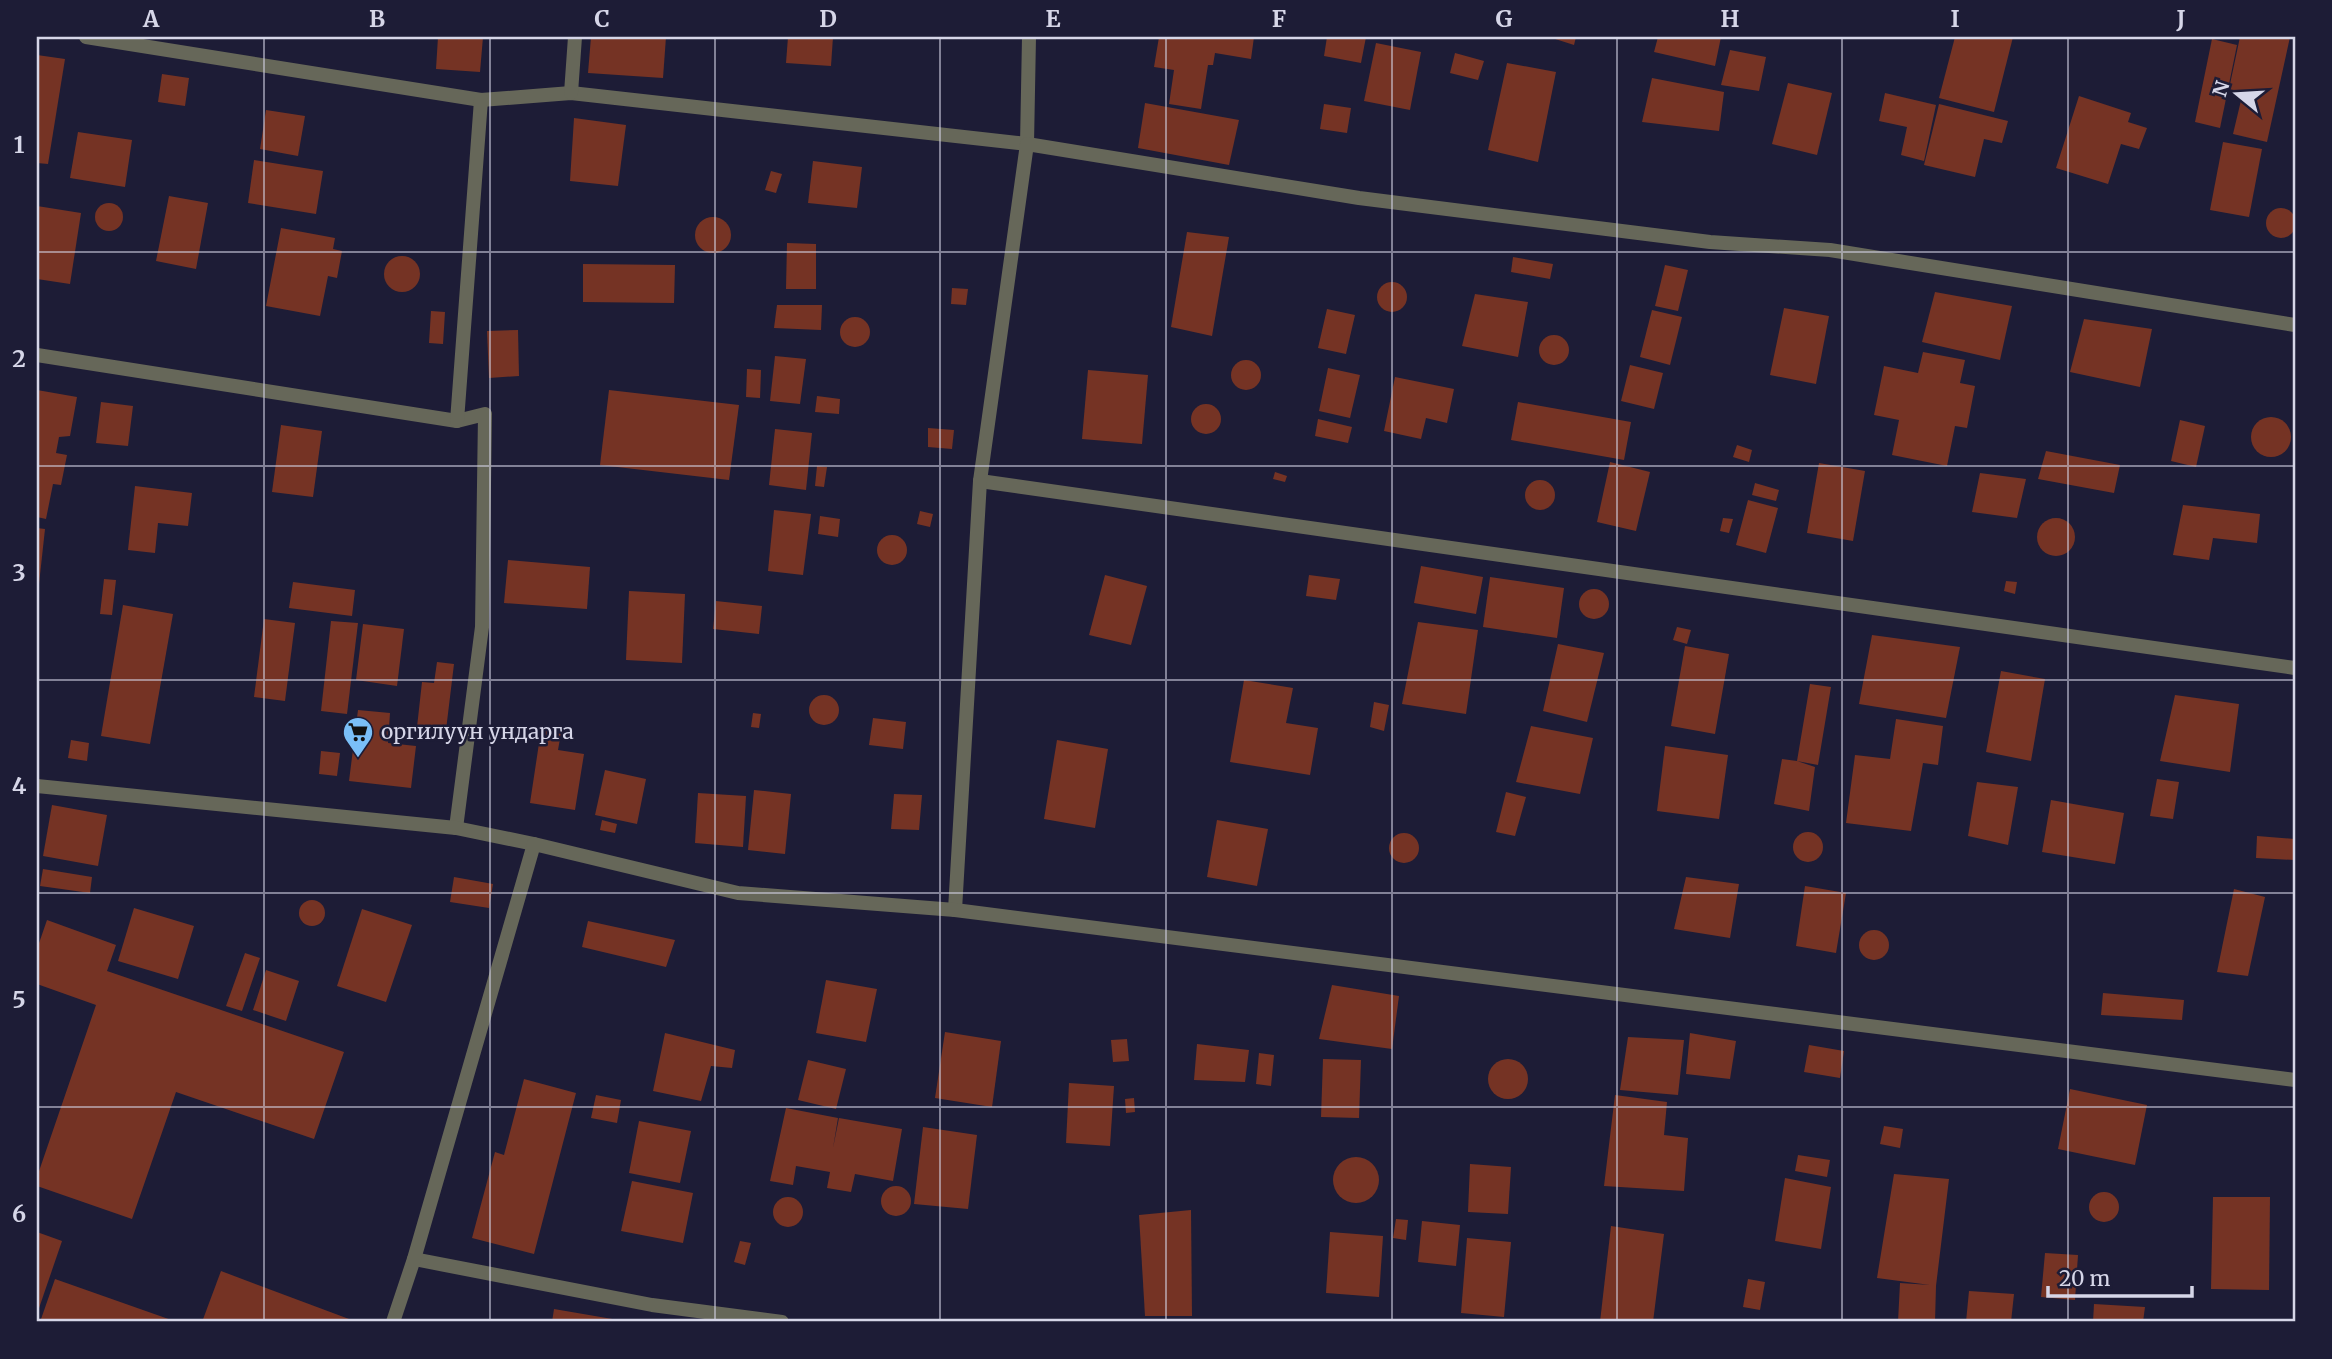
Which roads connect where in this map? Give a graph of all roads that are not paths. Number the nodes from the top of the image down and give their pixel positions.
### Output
1 (86, 37) edge
2 (575, 37) edge
3 (1029, 37) edge
4 (571, 93) junction
5 (481, 100) junction
6 (1027, 144) junction
7 (2295, 325) edge
8 (37, 355) edge
9 (457, 421) junction
10 (980, 481) junction
11 (2295, 668) edge
12 (37, 786) edge
13 (456, 828) junction
14 (534, 844) junction
15 (955, 910) junction
16 (2295, 1080) edge
17 (414, 1259) junction
18 (393, 1322) edge
19 (782, 1322) edge

1 - 5 street
2 - 4 street
3 - 6 street
4 - 5 street
4 - 6 street
5 - 9 street
6 - 7 street
6 - 10 street
8 - 9 street
9 - 13 street
10 - 11 street
10 - 15 street
12 - 13 street
13 - 14 street
14 - 15 street
14 - 17 street
15 - 16 street
17 - 18 street
17 - 19 street

